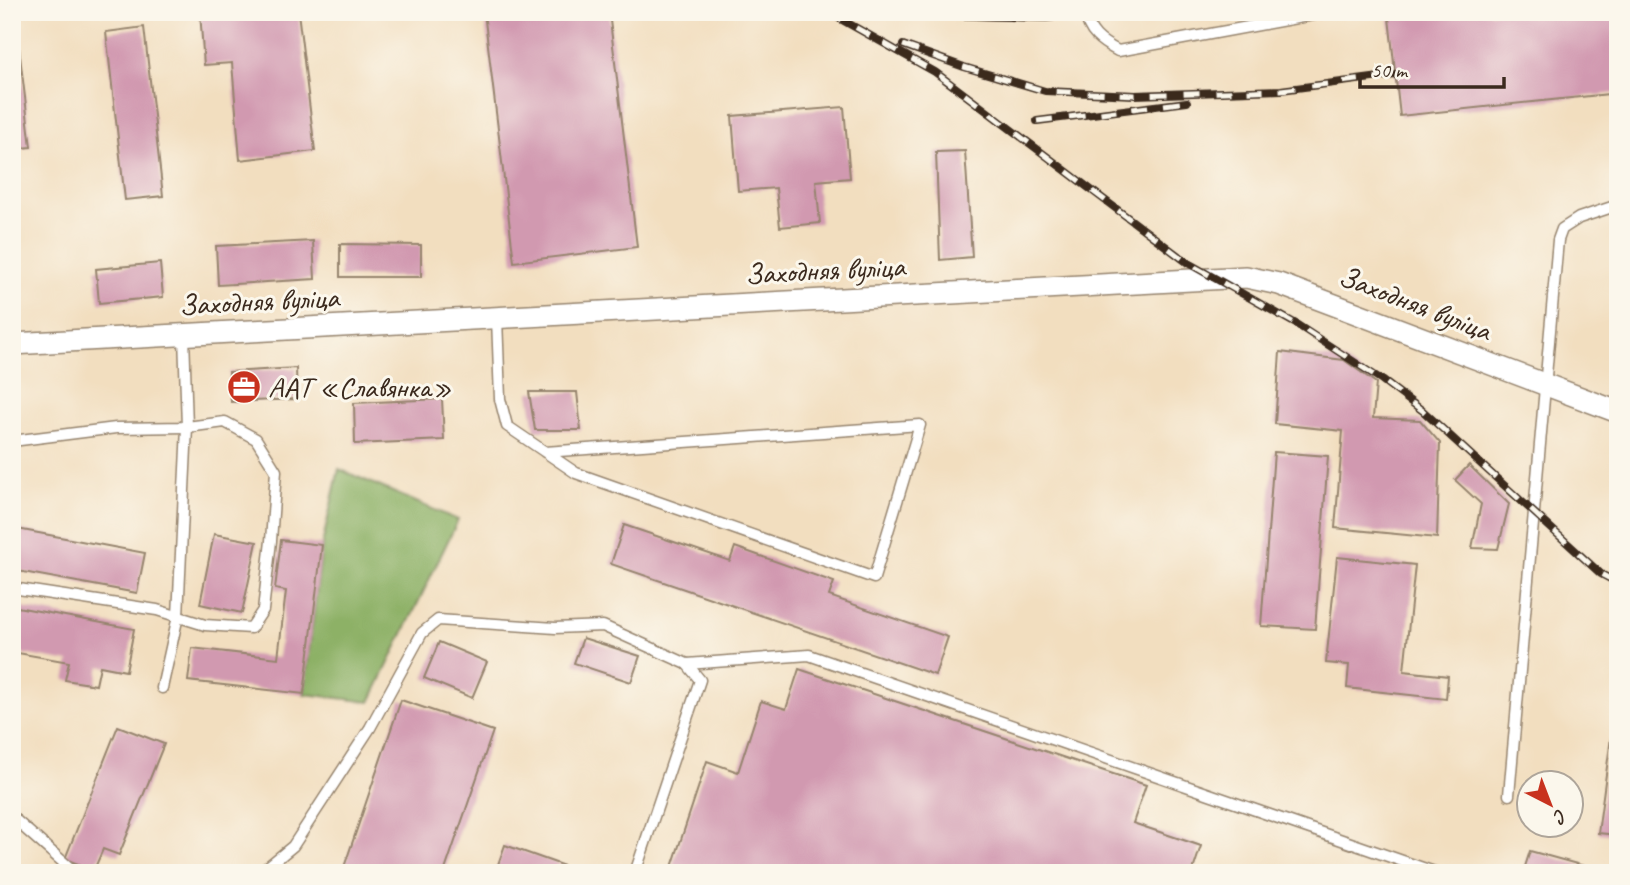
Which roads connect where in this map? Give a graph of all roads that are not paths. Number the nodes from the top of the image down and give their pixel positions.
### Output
1 (1085, 12) edge
2 (1329, 12) edge
3 (1618, 205) edge
4 (497, 318) junction
5 (184, 335) junction
6 (12, 344) edge
7 (1544, 384) junction
8 (1618, 412) edge
9 (187, 427) junction
10 (12, 441) edge
11 (545, 452) junction
12 (12, 588) edge
13 (178, 616) junction
14 (687, 664) junction
15 (162, 688) dead end
16 (1509, 795) dead end
17 (12, 817) edge
18 (81, 873) edge
19 (260, 873) edge
20 (635, 873) edge
21 (1437, 873) edge

1 - 2 lane
3 - 7 lane
4 - 5 street, Заходняя вуліца
4 - 7 street, Заходняя вуліца
4 - 11 lane
5 - 6 street, Заходняя вуліца
5 - 9 lane
7 - 8 street, Заходняя вуліца
7 - 16 lane
9 - 10 lane
9 - 13 lane
9 - 13 lane
11 - 11 lane
12 - 13 lane
13 - 15 lane
14 - 19 lane
14 - 20 lane
14 - 21 lane
17 - 18 lane

